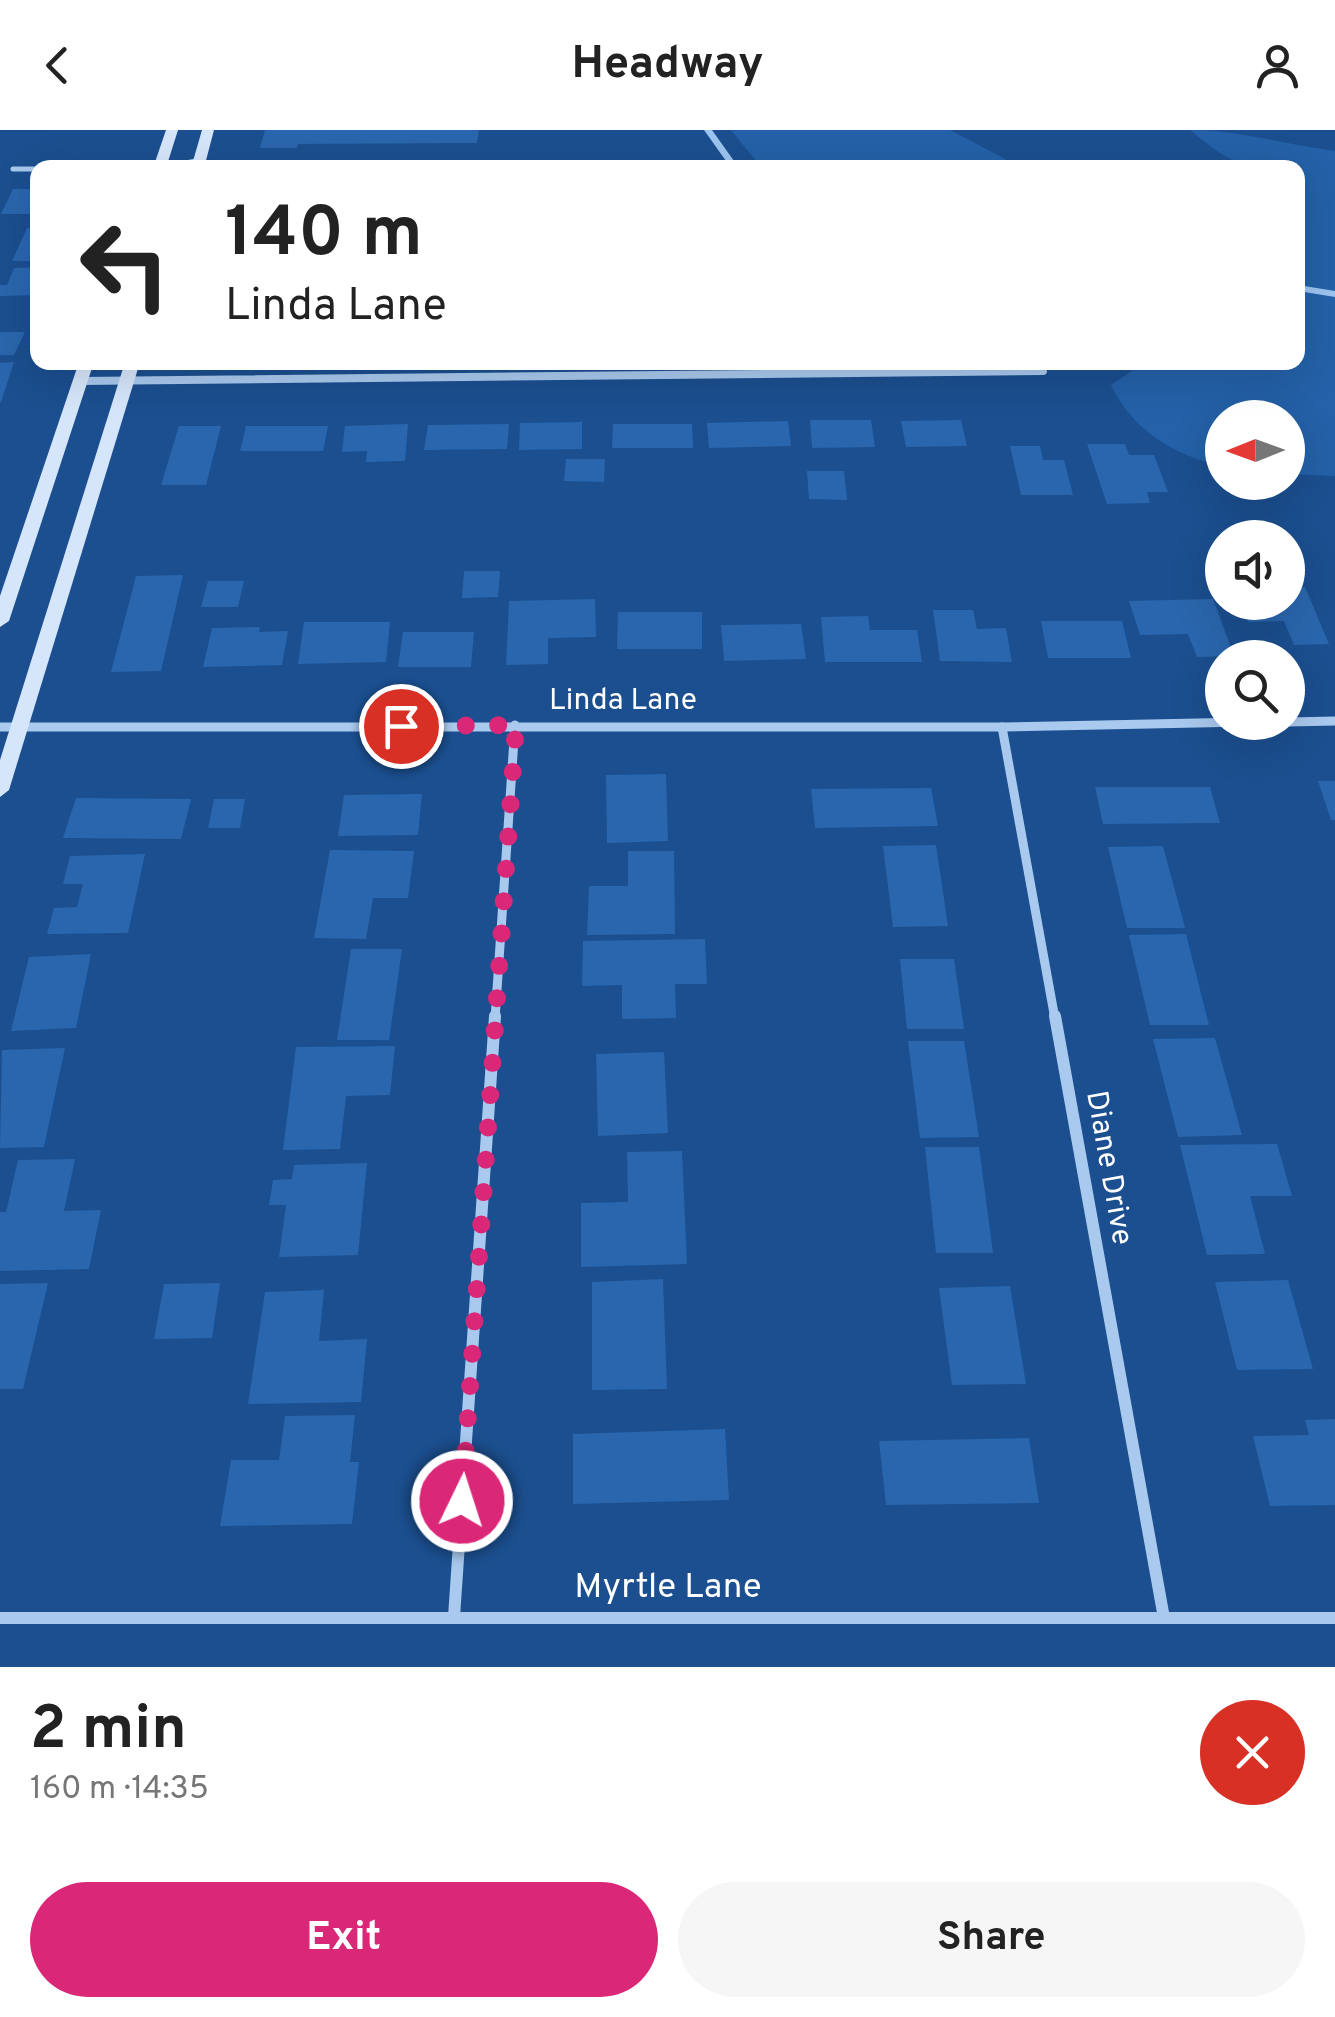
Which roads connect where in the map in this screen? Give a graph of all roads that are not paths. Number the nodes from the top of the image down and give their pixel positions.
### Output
1 (172, 130) edge
2 (208, 130) edge
3 (163, 160) edge
4 (199, 160) edge
5 (0, 166) edge
6 (30, 168) edge
7 (84, 370) edge
8 (130, 370) edge
9 (1043, 371) dead end
10 (80, 381) junction
11 (127, 381) junction
12 (0, 620) edge
13 (1335, 721) edge
14 (1305, 722) edge
15 (1205, 723) edge
16 (516, 725) junction
17 (0, 727) edge
18 (20, 727) junction
19 (1002, 727) junction
20 (0, 790) edge
21 (0, 1618) edge
22 (454, 1618) junction
23 (1164, 1618) junction
24 (1335, 1618) edge

1 - 3 street
2 - 4 street
5 - 6 lane
7 - 10 street
8 - 11 street
9 - 11 street
10 - 11 street
10 - 12 street
11 - 18 street
13 - 14 street
15 - 19 street, Linda Lane
16 - 18 street, Linda Lane
16 - 19 street, Linda Lane
16 - 22 street
17 - 18 street, Linda Lane
18 - 20 street
19 - 23 street, Diane Drive
21 - 22 street, Myrtle Lane
22 - 23 street, Myrtle Lane
23 - 24 street, Myrtle Lane

